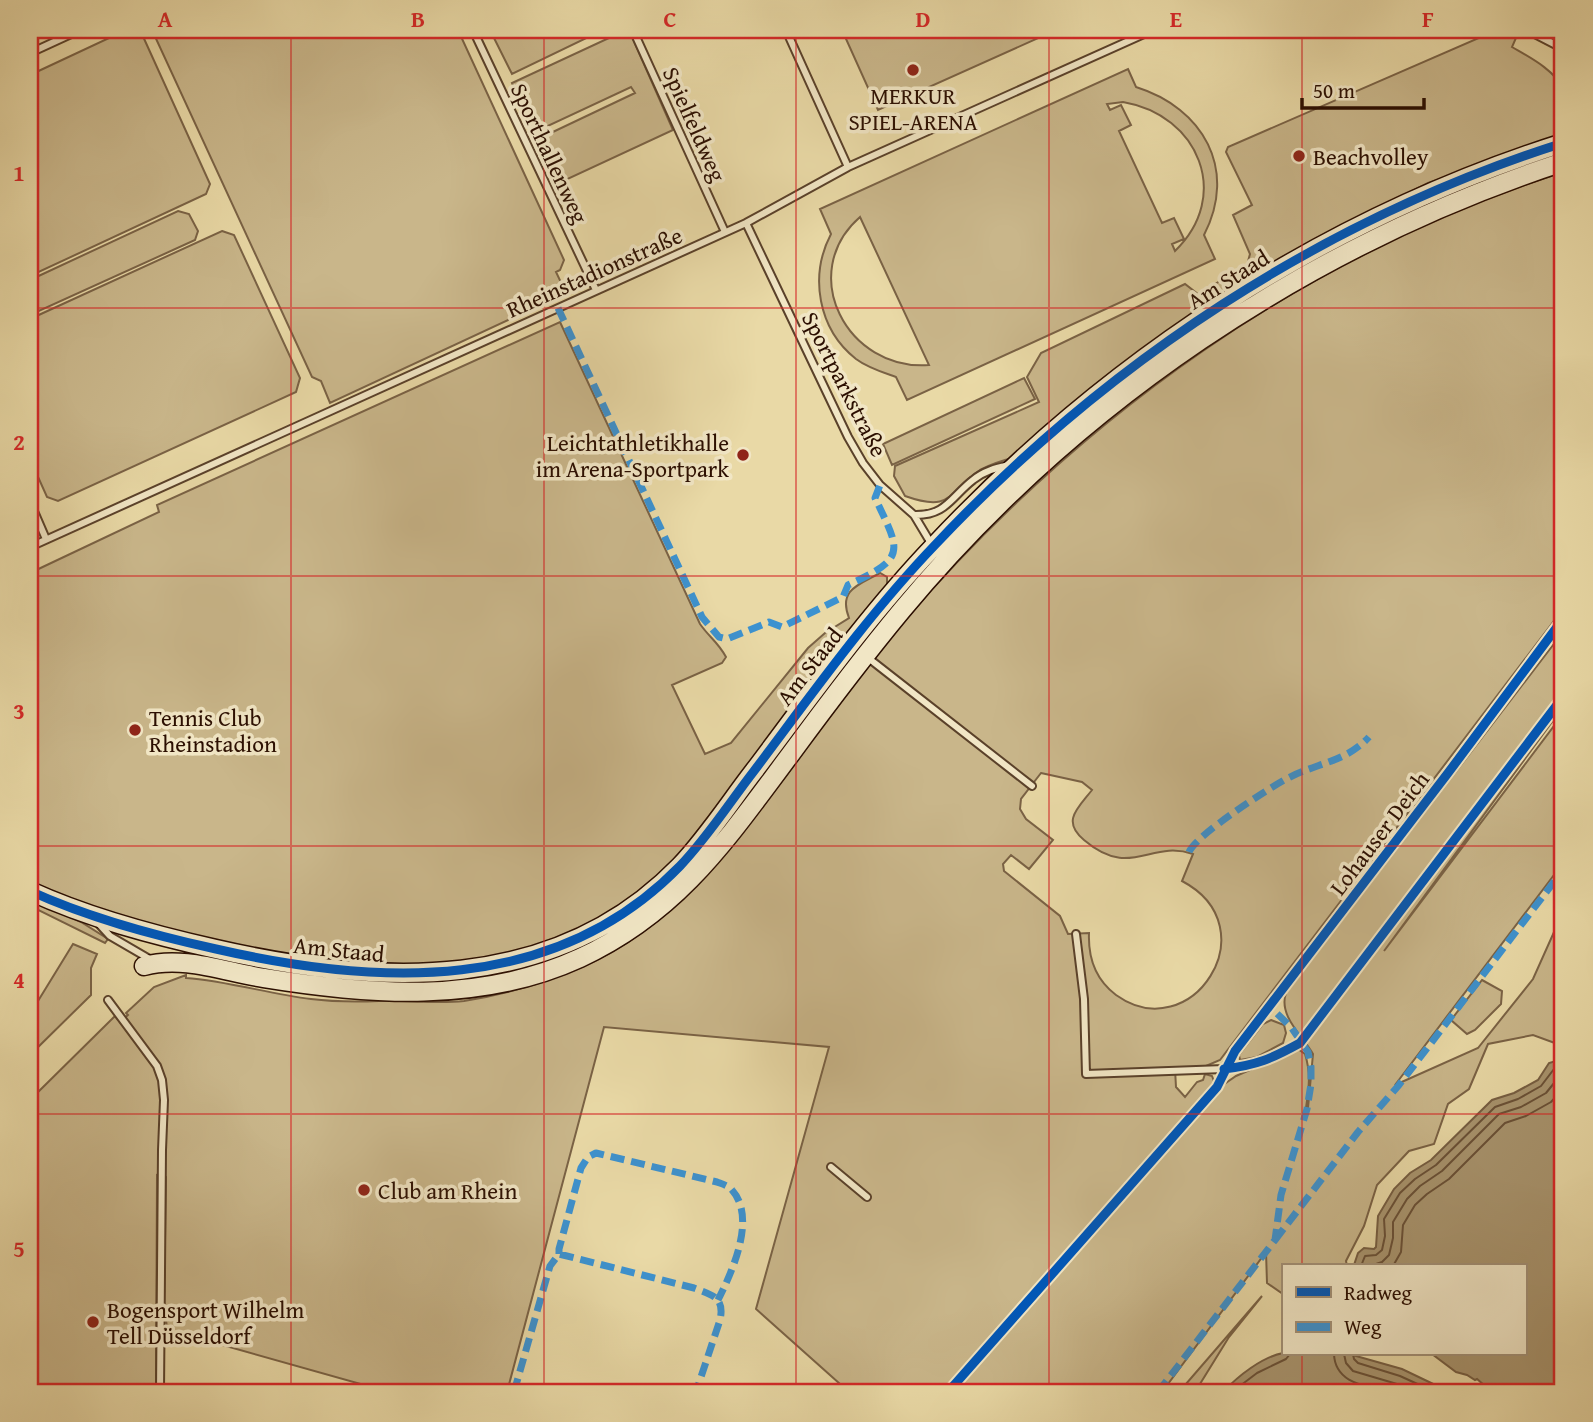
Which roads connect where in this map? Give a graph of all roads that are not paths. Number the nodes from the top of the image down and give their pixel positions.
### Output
1 (80, 30) edge
2 (473, 30) edge
3 (633, 30) edge
4 (786, 30) edge
5 (1153, 30) edge
6 (1527, 30) edge
7 (30, 53) edge
8 (1563, 53) edge
9 (1563, 143) edge
10 (1563, 162) edge
11 (848, 167) junction
12 (746, 223) junction
13 (725, 232) junction
14 (596, 290) junction
15 (1018, 463) junction
16 (30, 502) edge
17 (914, 515) junction
18 (47, 539) junction
19 (933, 546) junction
20 (30, 547) edge
21 (1563, 619) edge
22 (866, 655) junction
23 (1032, 786) dead end
24 (30, 891) edge
25 (90, 915) junction
26 (1076, 934) dead end
27 (184, 942) junction
28 (181, 962) junction
29 (149, 964) joint
30 (108, 1000) dead end
31 (831, 1167) dead end
32 (867, 1197) dead end
33 (160, 1392) edge

1 - 7 lane
2 - 14 lane, Sporthallenweg
3 - 13 lane, Spielfeldweg
4 - 11 lane
5 - 11 lane, Rheinstadionstraße
6 - 8 lane
9 - 15 street, Am Staad
10 - 22 street, Am Staad
11 - 12 lane, Rheinstadionstraße
12 - 13 lane, Rheinstadionstraße
12 - 17 lane, Sportparkstraße
13 - 14 lane, Rheinstadionstraße
14 - 18 lane, Rheinstadionstraße
15 - 17 lane
15 - 19 street, Am Staad
16 - 18 lane
17 - 19 lane, Sportparkstraße
18 - 20 lane, Rheinstadionstraße
19 - 27 street, Am Staad
21 - 26 lane, Lohauser Deich
22 - 23 lane
22 - 28 street, Am Staad
24 - 25 street, Am Staad
25 - 27 street, Am Staad
25 - 29 lane
27 - 28 lane
28 - 29 street, Am Staad
30 - 33 lane
31 - 32 lane

